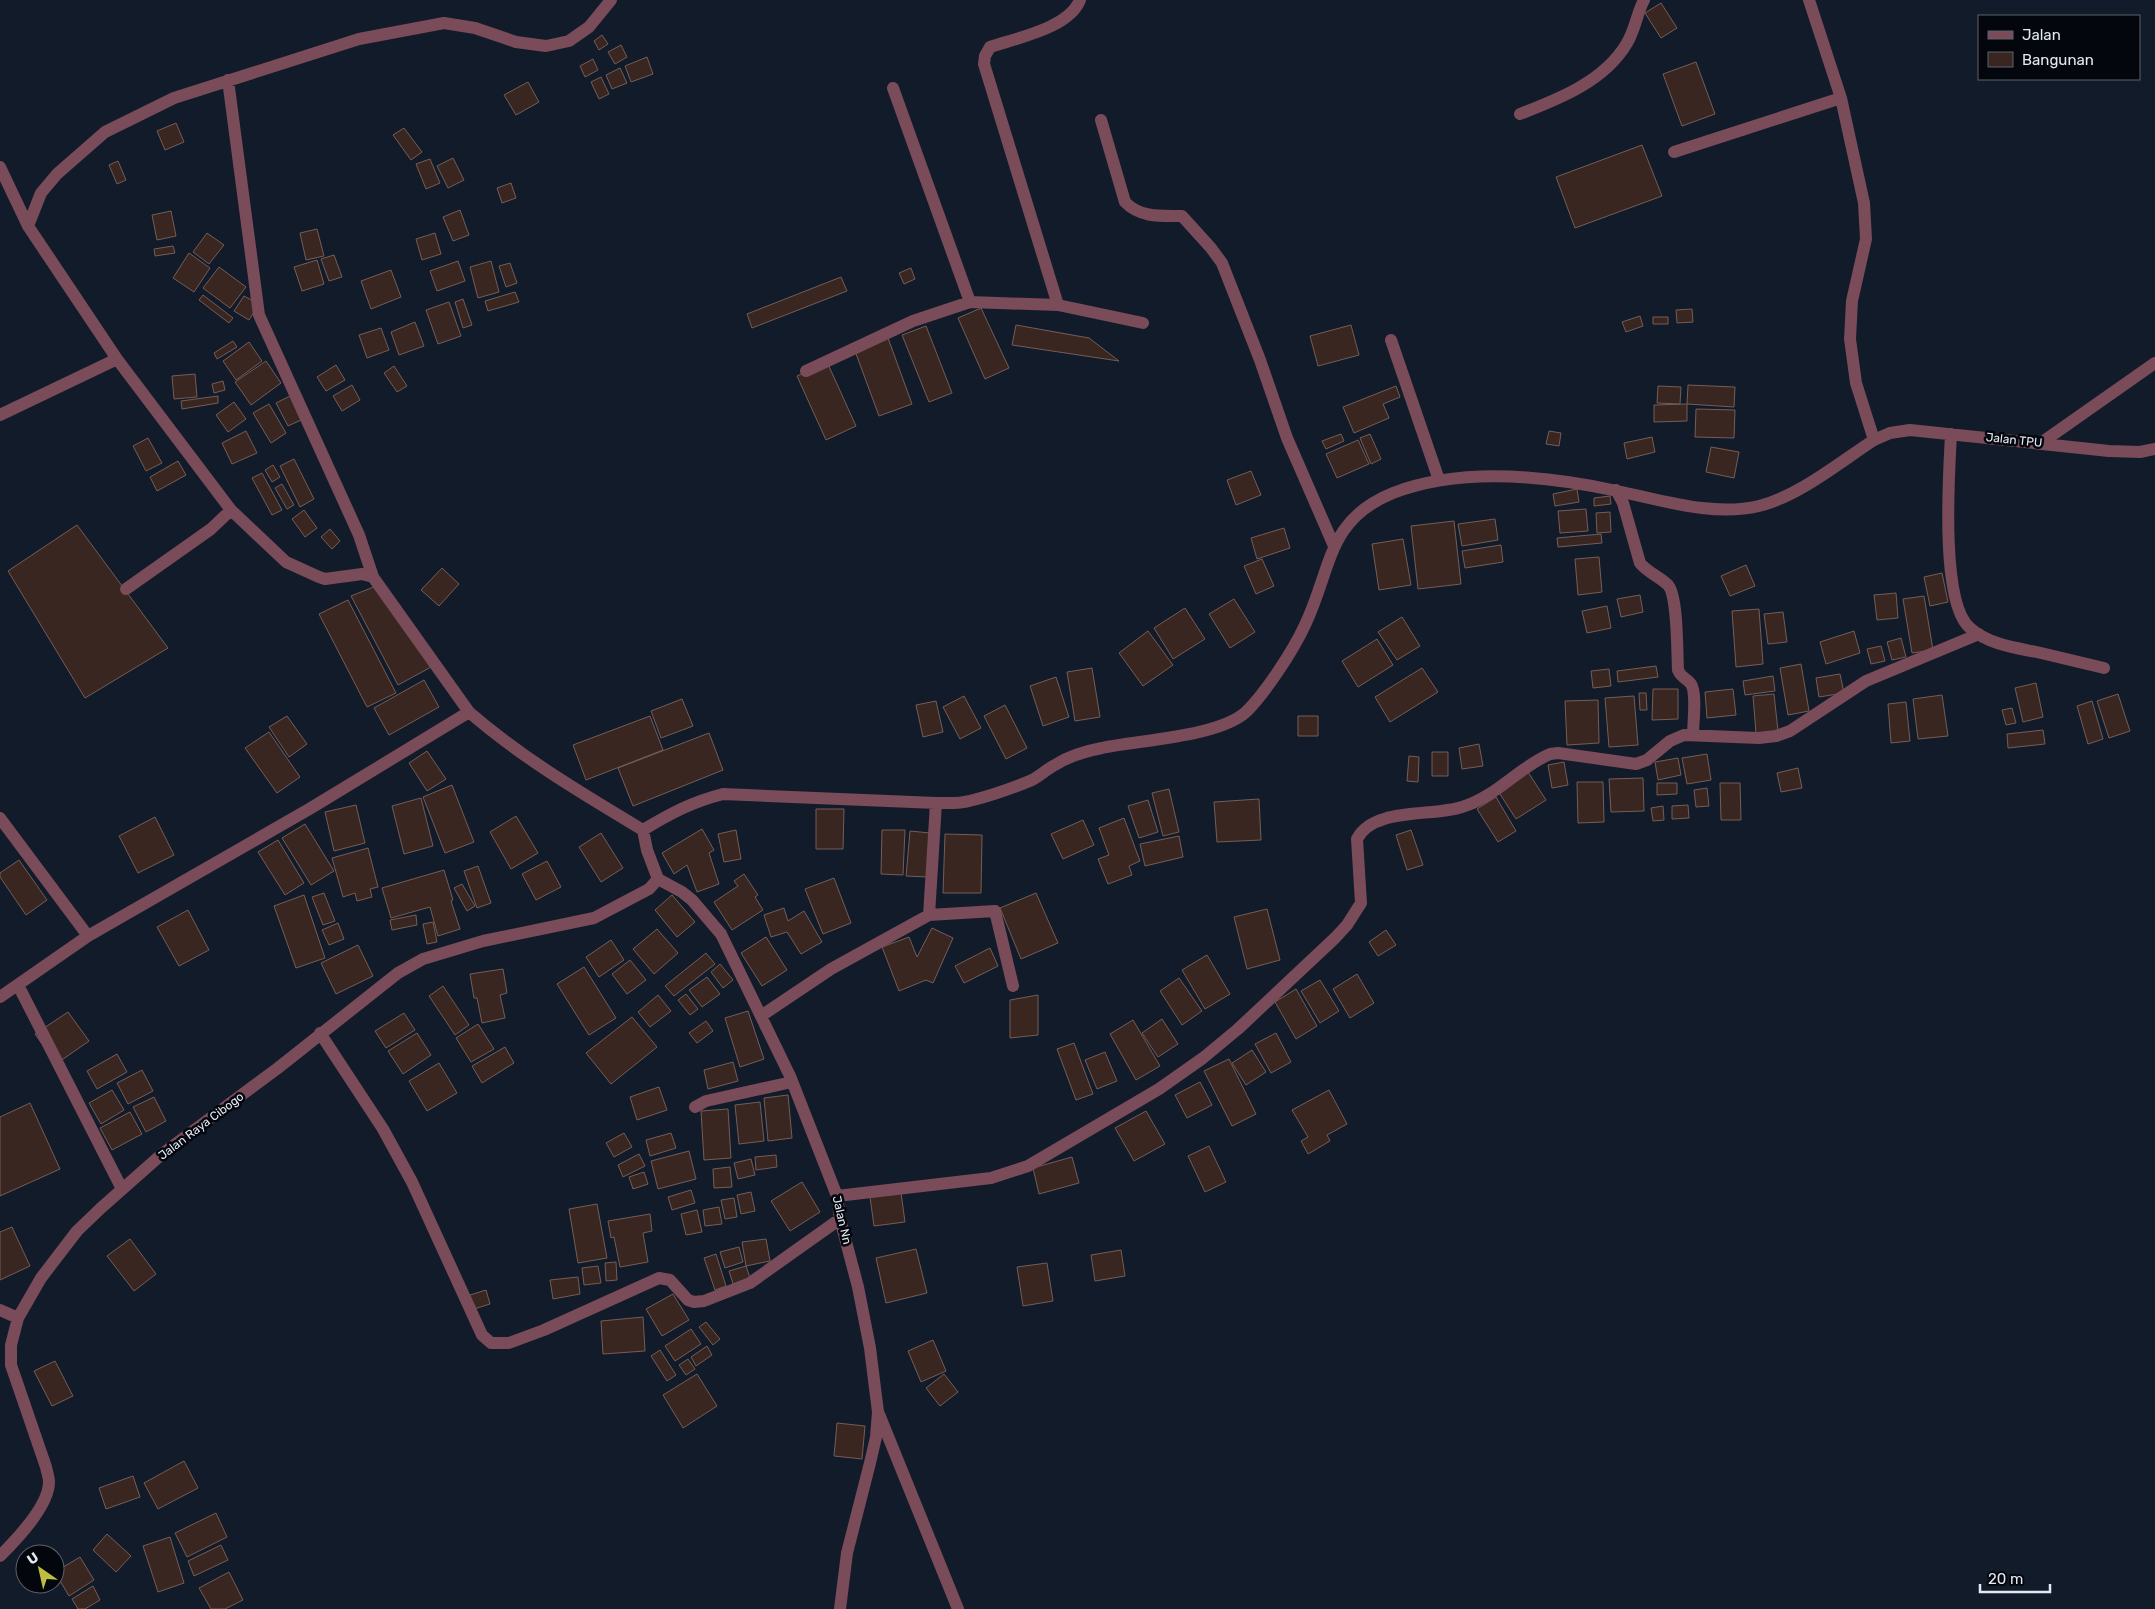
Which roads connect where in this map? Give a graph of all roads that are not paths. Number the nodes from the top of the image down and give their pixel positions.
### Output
1 (611, 0) edge
2 (1080, 0) edge
3 (1644, 0) edge
4 (1809, 0) edge
5 (228, 80) junction
6 (893, 88) dead end
7 (1841, 98) junction
8 (1520, 114) dead end
9 (1100, 120) dead end
10 (1674, 152) dead end
11 (0, 167) edge
12 (28, 226) junction
13 (970, 302) junction
14 (1058, 305) junction
15 (1143, 323) dead end
16 (1391, 340) dead end
17 (117, 359) junction
18 (2155, 363) edge
19 (806, 372) dead end
20 (0, 415) edge
21 (1950, 434) junction
22 (1874, 440) junction
23 (2041, 443) junction
24 (2155, 449) edge
25 (1439, 480) junction
26 (1616, 490) junction
27 (231, 510) junction
28 (1334, 546) junction
29 (373, 577) junction
30 (126, 589) dead end
31 (1979, 634) junction
32 (2104, 668) dead end
33 (470, 712) junction
34 (1693, 736) junction
35 (936, 803) junction
36 (0, 818) edge
37 (643, 830) junction
38 (658, 879) junction
39 (929, 915) junction
40 (88, 936) junction
41 (18, 984) junction
42 (1013, 986) dead end
43 (0, 997) edge
44 (761, 1016) junction
45 (320, 1033) junction
46 (792, 1082) junction
47 (695, 1108) dead end
48 (122, 1189) junction
49 (837, 1196) junction
50 (840, 1219) junction
51 (0, 1310) edge
52 (18, 1318) junction
53 (878, 1412) junction
54 (0, 1556) edge
55 (840, 1609) edge
56 (958, 1609) edge

1 - 5 street
2 - 14 street
3 - 8 street
4 - 7 street
5 - 12 street
5 - 29 street
6 - 13 street
7 - 10 street
7 - 22 street
9 - 28 street
11 - 12 street
12 - 17 street
13 - 14 street
13 - 19 street
14 - 15 street
16 - 25 street
17 - 20 street
17 - 27 street
18 - 23 street
21 - 22 street, Jalan TPU
21 - 23 street, Jalan TPU
21 - 31 street
22 - 26 street, Jalan TPU
23 - 24 street, Jalan TPU
25 - 26 street, Jalan TPU
25 - 28 street, Jalan TPU
26 - 34 street
27 - 29 street
27 - 30 street
28 - 35 street, Jalan TPU
29 - 33 street
31 - 32 street
31 - 34 street
33 - 37 street
33 - 40 street
34 - 49 street
35 - 37 street, Jalan TPU
35 - 39 street
36 - 40 street
37 - 38 street
38 - 44 street, Jalan Nn
38 - 45 street, Jalan Raya Cibogo
39 - 42 street
39 - 44 street
40 - 41 street
41 - 43 street
41 - 48 street
44 - 46 street, Jalan Nn
45 - 48 street, Jalan Raya Cibogo
45 - 50 street
46 - 47 street
46 - 49 street, Jalan Nn
48 - 52 street, Jalan Raya Cibogo
49 - 50 street, Jalan Nn
50 - 53 street, Jalan Nn
51 - 52 street
52 - 54 street, Jalan Raya Cibogo
53 - 55 street, Jalan Nn
53 - 56 street

